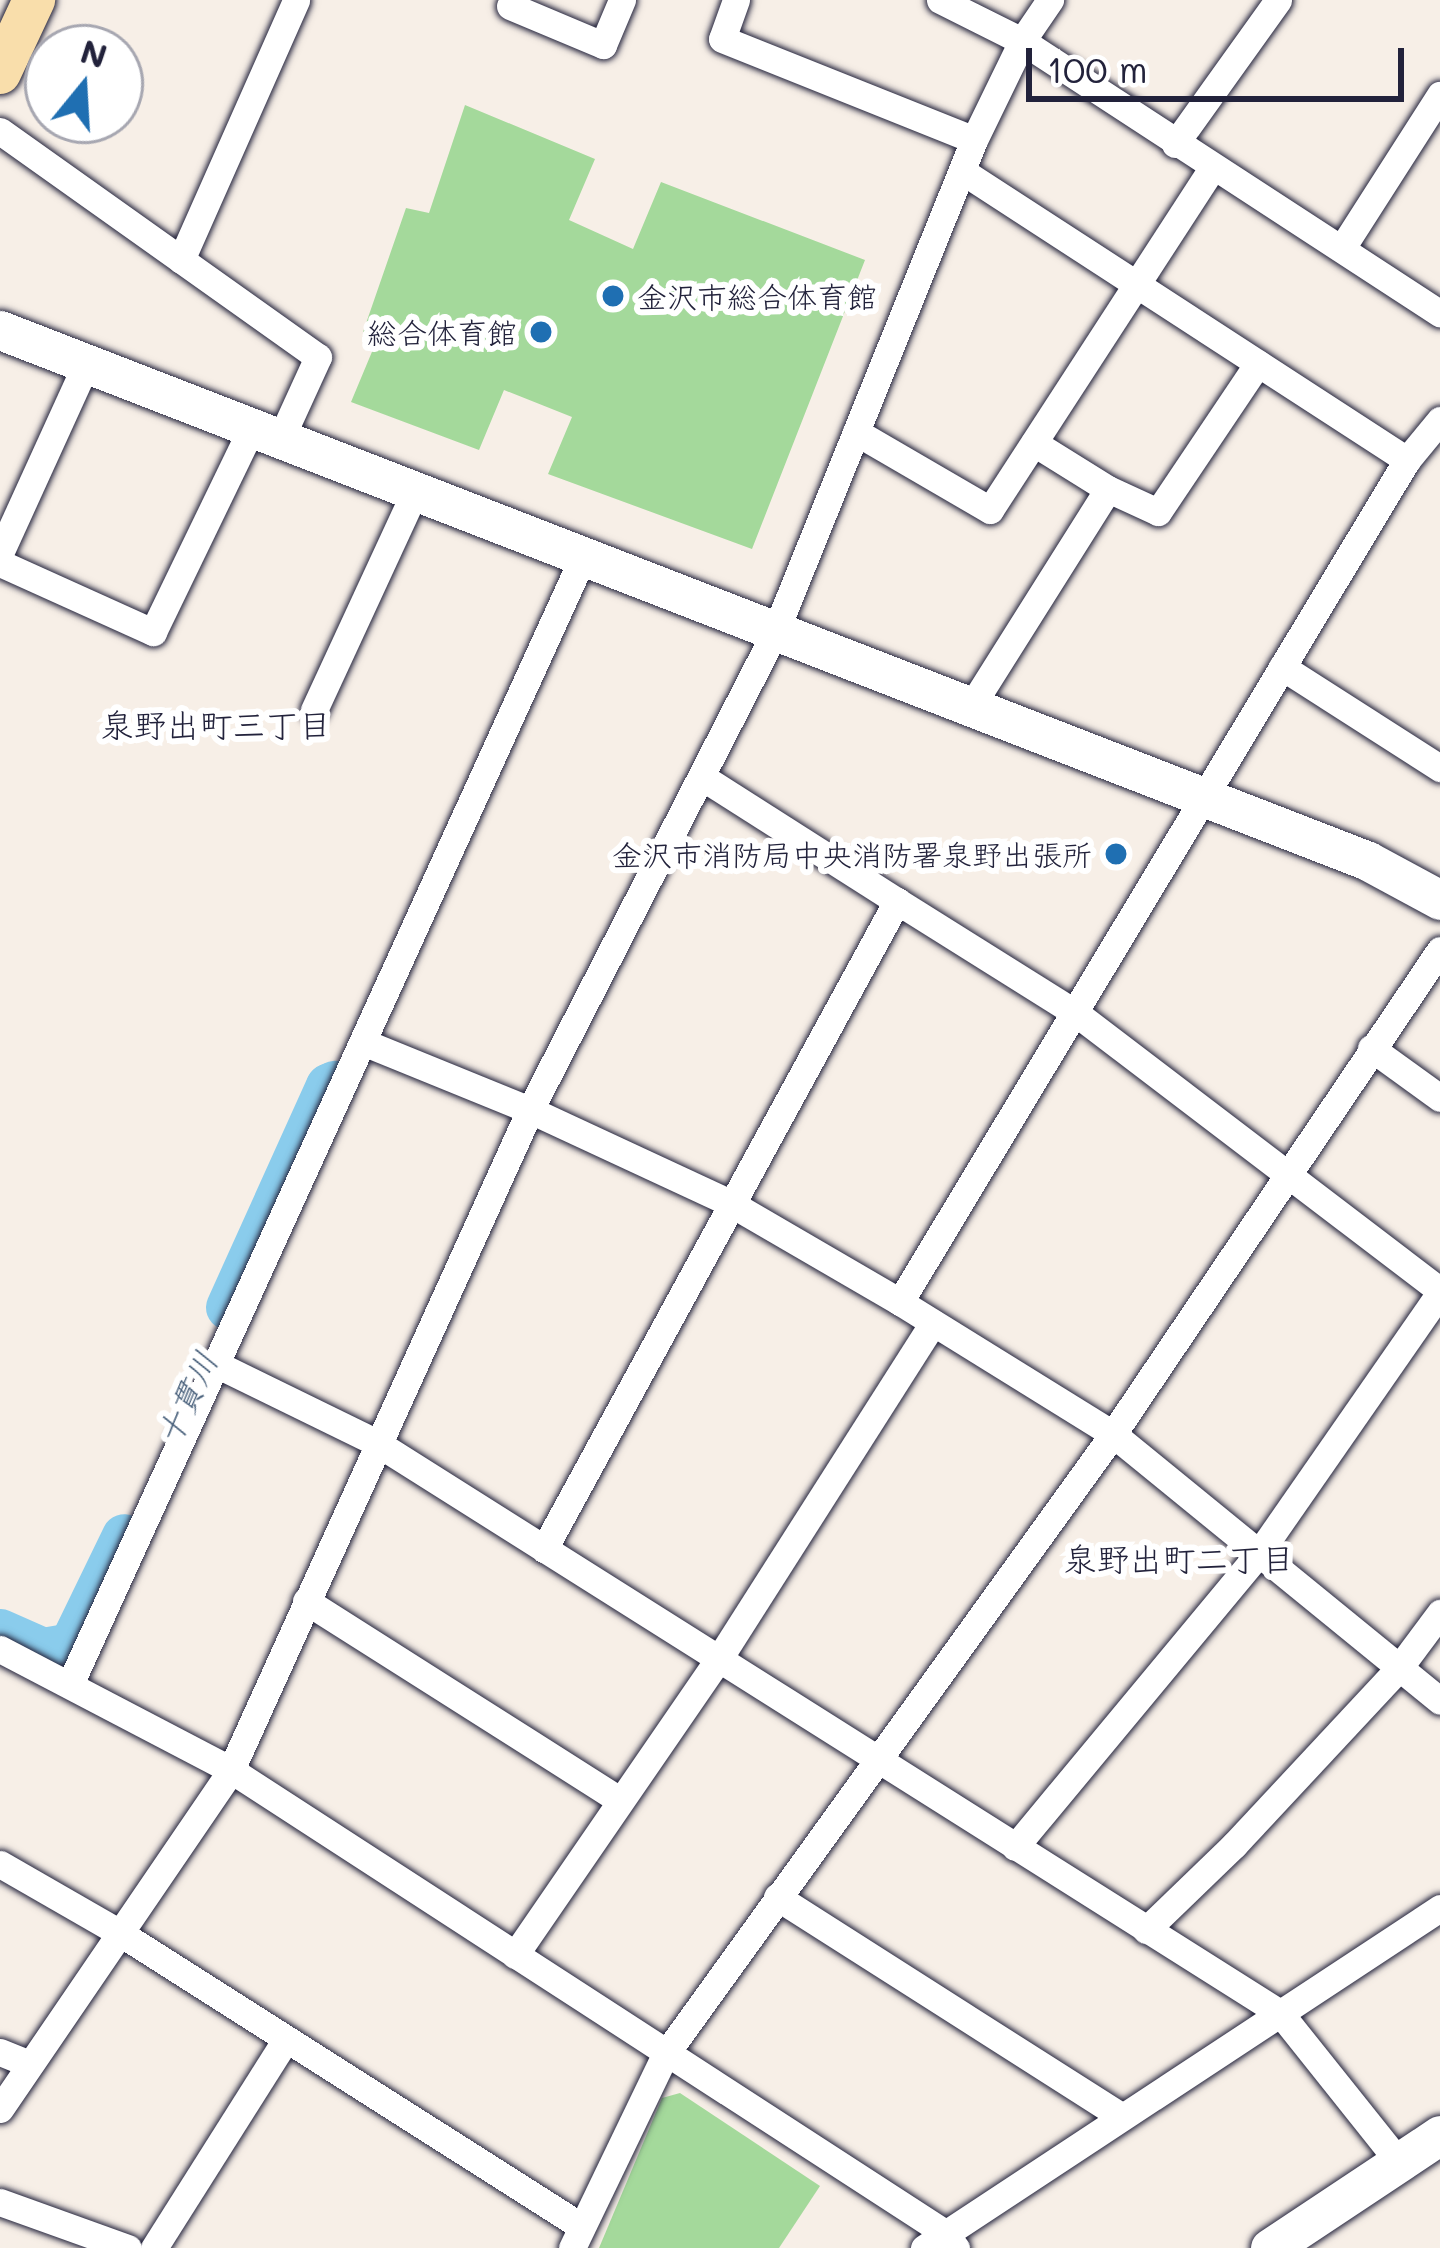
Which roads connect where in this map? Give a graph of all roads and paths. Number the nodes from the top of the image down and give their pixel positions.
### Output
1 (34, 0) edge
2 (296, 0) edge
3 (622, 0) edge
4 (736, 0) edge
5 (940, 0) edge
6 (1050, 0) edge
7 (1279, 0) edge
8 (506, 2) edge
9 (1022, 40) junction
10 (0, 74) edge
11 (1440, 94) edge
12 (0, 131) edge
13 (974, 140) junction
14 (1175, 144) junction
15 (1213, 168) junction
16 (962, 171) junction
17 (1342, 248) junction
18 (181, 260) junction
19 (1138, 285) junction
20 (1440, 314) edge
21 (0, 330) edge
22 (1258, 363) junction
23 (86, 364) junction
24 (1440, 420) edge
25 (856, 432) junction
26 (265, 435) junction
27 (1034, 442) junction
28 (1422, 457) edge
29 (1108, 489) junction
30 (415, 491) junction
31 (0, 553) edge
32 (584, 555) junction
33 (0, 563) edge
34 (776, 630) junction
35 (1282, 667) junction
36 (972, 706) junction
37 (314, 710) dead end
38 (1440, 767) edge
39 (702, 777) junction
40 (1204, 796) junction
41 (1440, 900) edge
42 (897, 901) junction
43 (1440, 950) edge
44 (1077, 1014) junction
45 (363, 1042) junction
46 (1371, 1048) junction
47 (1440, 1098) edge
48 (530, 1110) junction
49 (1289, 1176) junction
50 (730, 1204) junction
51 (1440, 1292) edge
52 (900, 1302) junction
53 (933, 1323) junction
54 (217, 1364) junction
55 (1113, 1434) junction
56 (377, 1443) junction
57 (544, 1549) junction
58 (1258, 1553) junction
59 (306, 1601) junction
60 (1440, 1613) edge
61 (0, 1649) edge
62 (720, 1658) junction
63 (1399, 1668) junction
64 (71, 1682) junction
65 (1440, 1701) edge
66 (876, 1757) junction
67 (232, 1770) junction
68 (620, 1800) junction
69 (1016, 1847) junction
70 (0, 1864) edge
71 (777, 1898) junction
72 (1440, 1908) edge
73 (1146, 1930) junction
74 (120, 1933) junction
75 (515, 1955) junction
76 (1280, 2013) junction
77 (286, 2039) junction
78 (0, 2052) edge
79 (665, 2055) junction
80 (30, 2064) junction
81 (0, 2109) edge
82 (1122, 2117) junction
83 (1440, 2134) edge
84 (1398, 2161) junction
85 (0, 2202) edge
86 (575, 2237) edge
87 (942, 2243) edge
88 (128, 2248) edge
89 (154, 2248) edge
90 (1270, 2248) edge

1 - 10 main road
2 - 18 street
3 - 8 street
4 - 13 street
5 - 9 street
6 - 9 street
7 - 14 street
9 - 13 street
9 - 14 street
11 - 17 street
12 - 18 street
13 - 16 street
14 - 15 street
15 - 17 street
15 - 19 street
16 - 19 street
16 - 25 street
17 - 20 street
18 - 26 street
19 - 22 street
19 - 27 street
21 - 23 street
22 - 28 street
22 - 29 street
23 - 26 street
23 - 31 street
24 - 28 street
25 - 27 street
25 - 34 street
26 - 30 street
26 - 33 street
27 - 29 street
28 - 35 street
29 - 36 street
30 - 32 street
30 - 37 street
32 - 34 street
32 - 45 street
34 - 36 street
34 - 39 street
35 - 38 street
35 - 40 street
36 - 40 street
39 - 42 street
39 - 48 street
40 - 41 street
40 - 44 street
42 - 44 street
42 - 50 street
43 - 46 street
44 - 49 street
44 - 52 street
45 - 48 street
45 - 54 street
46 - 47 street
46 - 49 street
48 - 50 street
48 - 56 street
49 - 51 street
49 - 55 street
50 - 52 street
50 - 57 street
51 - 58 street
52 - 53 street
53 - 55 street
53 - 62 street
54 - 56 street
54 - 64 street
55 - 58 street
55 - 66 street
56 - 57 street
56 - 59 street
57 - 62 street
58 - 63 street
58 - 69 street
59 - 67 street
59 - 68 street
60 - 63 street
61 - 64 street
62 - 66 street
62 - 68 street
63 - 65 street
63 - 73 street
64 - 67 street
66 - 69 street
66 - 71 street
67 - 74 street
67 - 75 street
68 - 75 street
69 - 73 street
70 - 74 street
71 - 79 street
71 - 82 street
72 - 76 street
73 - 76 street
74 - 77 street
74 - 80 street
75 - 79 street
76 - 82 street
76 - 84 street
77 - 86 street
77 - 89 street
78 - 80 street
79 - 86 street
79 - 87 street
80 - 81 street
82 - 87 street
83 - 84 street
84 - 90 street
85 - 88 street

